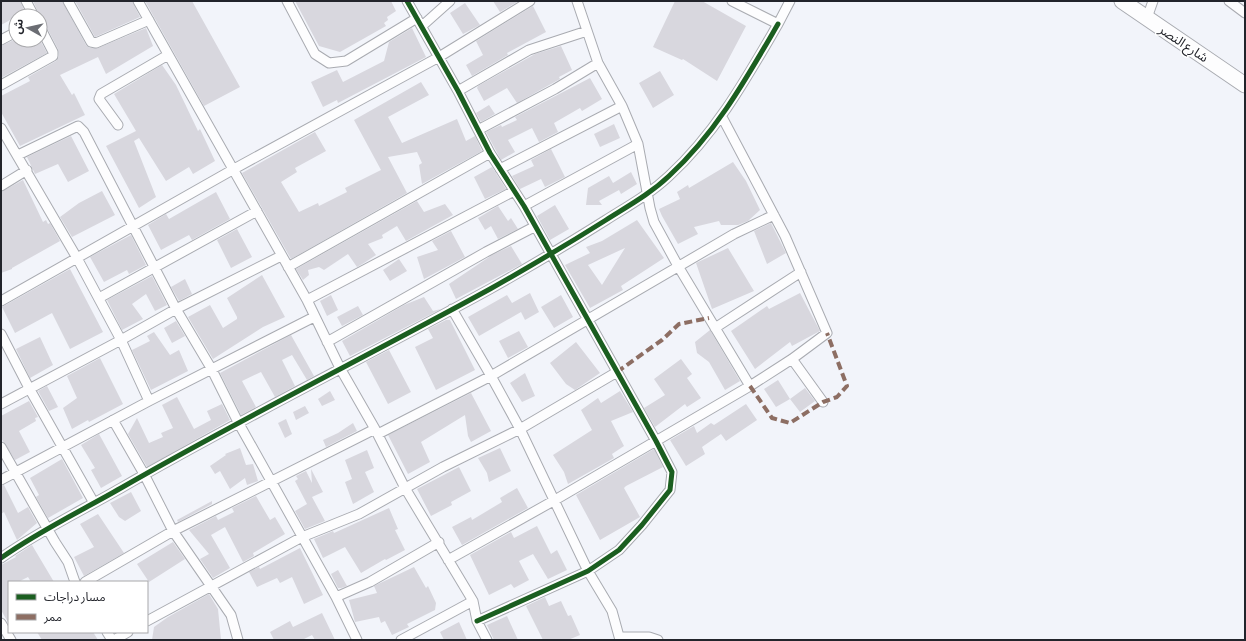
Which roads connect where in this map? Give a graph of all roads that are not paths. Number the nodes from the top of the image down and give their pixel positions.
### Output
1 (68, 1) edge
2 (138, 1) edge
3 (287, 1) edge
4 (407, 1) edge
5 (450, 1) edge
6 (530, 1) edge
7 (577, 1) edge
8 (732, 1) edge
9 (790, 1) edge
10 (1122, 1) edge
11 (1153, 1) edge
12 (1230, 1) edge
13 (1243, 9) edge
14 (1146, 18) junction
15 (149, 20) junction
16 (419, 22) junction
17 (778, 24) junction
18 (587, 31) junction
19 (48, 42) edge
20 (168, 55) junction
21 (439, 57) junction
22 (598, 63) junction
23 (1, 85) edge
24 (1245, 85) edge
25 (458, 91) junction
26 (622, 106) junction
27 (722, 117) junction
28 (118, 125) dead end
29 (1, 128) edge
30 (478, 130) junction
31 (638, 144) junction
32 (490, 153) junction
33 (18, 154) junction
34 (500, 168) junction
35 (234, 169) junction
36 (27, 170) junction
37 (1, 186) edge
38 (514, 191) junction
39 (647, 194) junction
40 (524, 206) junction
41 (257, 211) junction
42 (774, 215) junction
43 (132, 227) junction
44 (534, 227) junction
45 (550, 255) junction
46 (281, 256) junction
47 (77, 258) junction
48 (678, 266) junction
49 (288, 267) junction
50 (154, 268) junction
51 (801, 272) junction
52 (98, 298) junction
53 (307, 300) junction
54 (1, 301) edge
55 (176, 309) junction
56 (452, 310) junction
57 (314, 317) junction
58 (588, 320) junction
59 (715, 328) junction
60 (1, 334) edge
61 (121, 340) junction
62 (327, 342) junction
63 (5, 350) edge
64 (792, 359) junction
65 (211, 368) junction
66 (340, 368) junction
67 (617, 372) junction
68 (491, 376) junction
69 (750, 386) junction
70 (29, 388) junction
71 (149, 401) junction
72 (823, 402) dead end
73 (1, 404) edge
74 (113, 420) junction
75 (238, 422) junction
76 (520, 429) junction
77 (376, 432) junction
78 (656, 441) junction
79 (1, 447) edge
80 (64, 448) junction
81 (16, 472) junction
82 (144, 474) junction
83 (1, 480) edge
84 (272, 482) junction
85 (405, 488) junction
86 (555, 500) junction
87 (94, 503) junction
88 (47, 529) junction
89 (173, 531) junction
90 (302, 537) junction
91 (439, 542) junction
92 (1, 558) edge
93 (448, 560) junction
94 (588, 571) junction
95 (75, 581) edge
96 (87, 581) edge
97 (210, 586) junction
98 (336, 597) junction
99 (473, 601) junction
100 (148, 621) edge
101 (477, 621) junction
102 (4, 627) edge
103 (126, 633) edge
104 (620, 638) edge
105 (11, 640) edge
106 (113, 640) edge
107 (238, 640) edge
108 (357, 640) edge
109 (401, 640) edge
110 (487, 640) edge
111 (658, 640) edge

1 - 15 street
2 - 15 street
3 - 16 street
4 - 16 street
5 - 16 street
6 - 21 street
7 - 18 street
8 - 17 street
9 - 17 street
10 - 14 main road, شارع النصر
11 - 14 street
12 - 13 street
14 - 24 main road, شارع النصر
15 - 20 street
16 - 21 street
17 - 27 street
18 - 22 street
18 - 25 street
19 - 23 street
20 - 28 street
20 - 35 street
21 - 25 street
21 - 35 street
22 - 26 street
22 - 30 street
25 - 30 street
26 - 31 street
26 - 34 street
27 - 39 street
27 - 42 street
29 - 33 street
30 - 32 street
31 - 39 street
31 - 40 street
32 - 34 street
32 - 49 street
33 - 36 street
33 - 43 street
34 - 38 street
35 - 41 street
35 - 43 street
36 - 37 street
36 - 47 street
38 - 40 street
38 - 53 street
39 - 45 street
39 - 48 street
40 - 44 street
41 - 46 street
41 - 50 street
42 - 48 street
42 - 51 street
43 - 47 street
43 - 50 street
44 - 45 street
44 - 62 street
45 - 56 street
45 - 58 street
46 - 49 street
46 - 55 street
47 - 52 street
47 - 54 street
48 - 58 street
48 - 59 street
49 - 53 street
50 - 52 street
50 - 55 street
51 - 59 street
51 - 64 street
52 - 61 street
53 - 57 street
55 - 61 street
55 - 65 street
56 - 66 street
56 - 68 street
57 - 62 street
57 - 65 street
58 - 67 street
58 - 68 street
59 - 69 street
60 - 63 street
61 - 70 street
61 - 71 street
62 - 66 street
63 - 70 street
64 - 69 street
64 - 72 street
65 - 71 street
65 - 75 street
66 - 75 street
66 - 77 street
67 - 76 street
67 - 78 street
68 - 76 street
68 - 77 street
69 - 78 street
70 - 73 street
70 - 80 street
71 - 74 street
74 - 80 street
74 - 82 street
75 - 82 street
75 - 84 street
76 - 85 street
76 - 86 street
77 - 84 street
77 - 85 street
78 - 86 street
78 - 94 street
79 - 81 street
80 - 81 street
80 - 87 street
81 - 83 street
81 - 88 street
82 - 87 street
82 - 89 street
84 - 89 street
84 - 90 street
85 - 90 street
85 - 91 street
86 - 93 street
86 - 94 street
87 - 88 street
88 - 92 street
88 - 95 street
89 - 96 street
89 - 97 street
90 - 97 street
90 - 98 street
91 - 93 street
91 - 98 street
93 - 99 street
94 - 101 street
94 - 104 street
97 - 100 street
97 - 107 street
98 - 108 street
99 - 101 street
99 - 109 street
101 - 110 street
102 - 105 street
103 - 106 street
104 - 111 street

